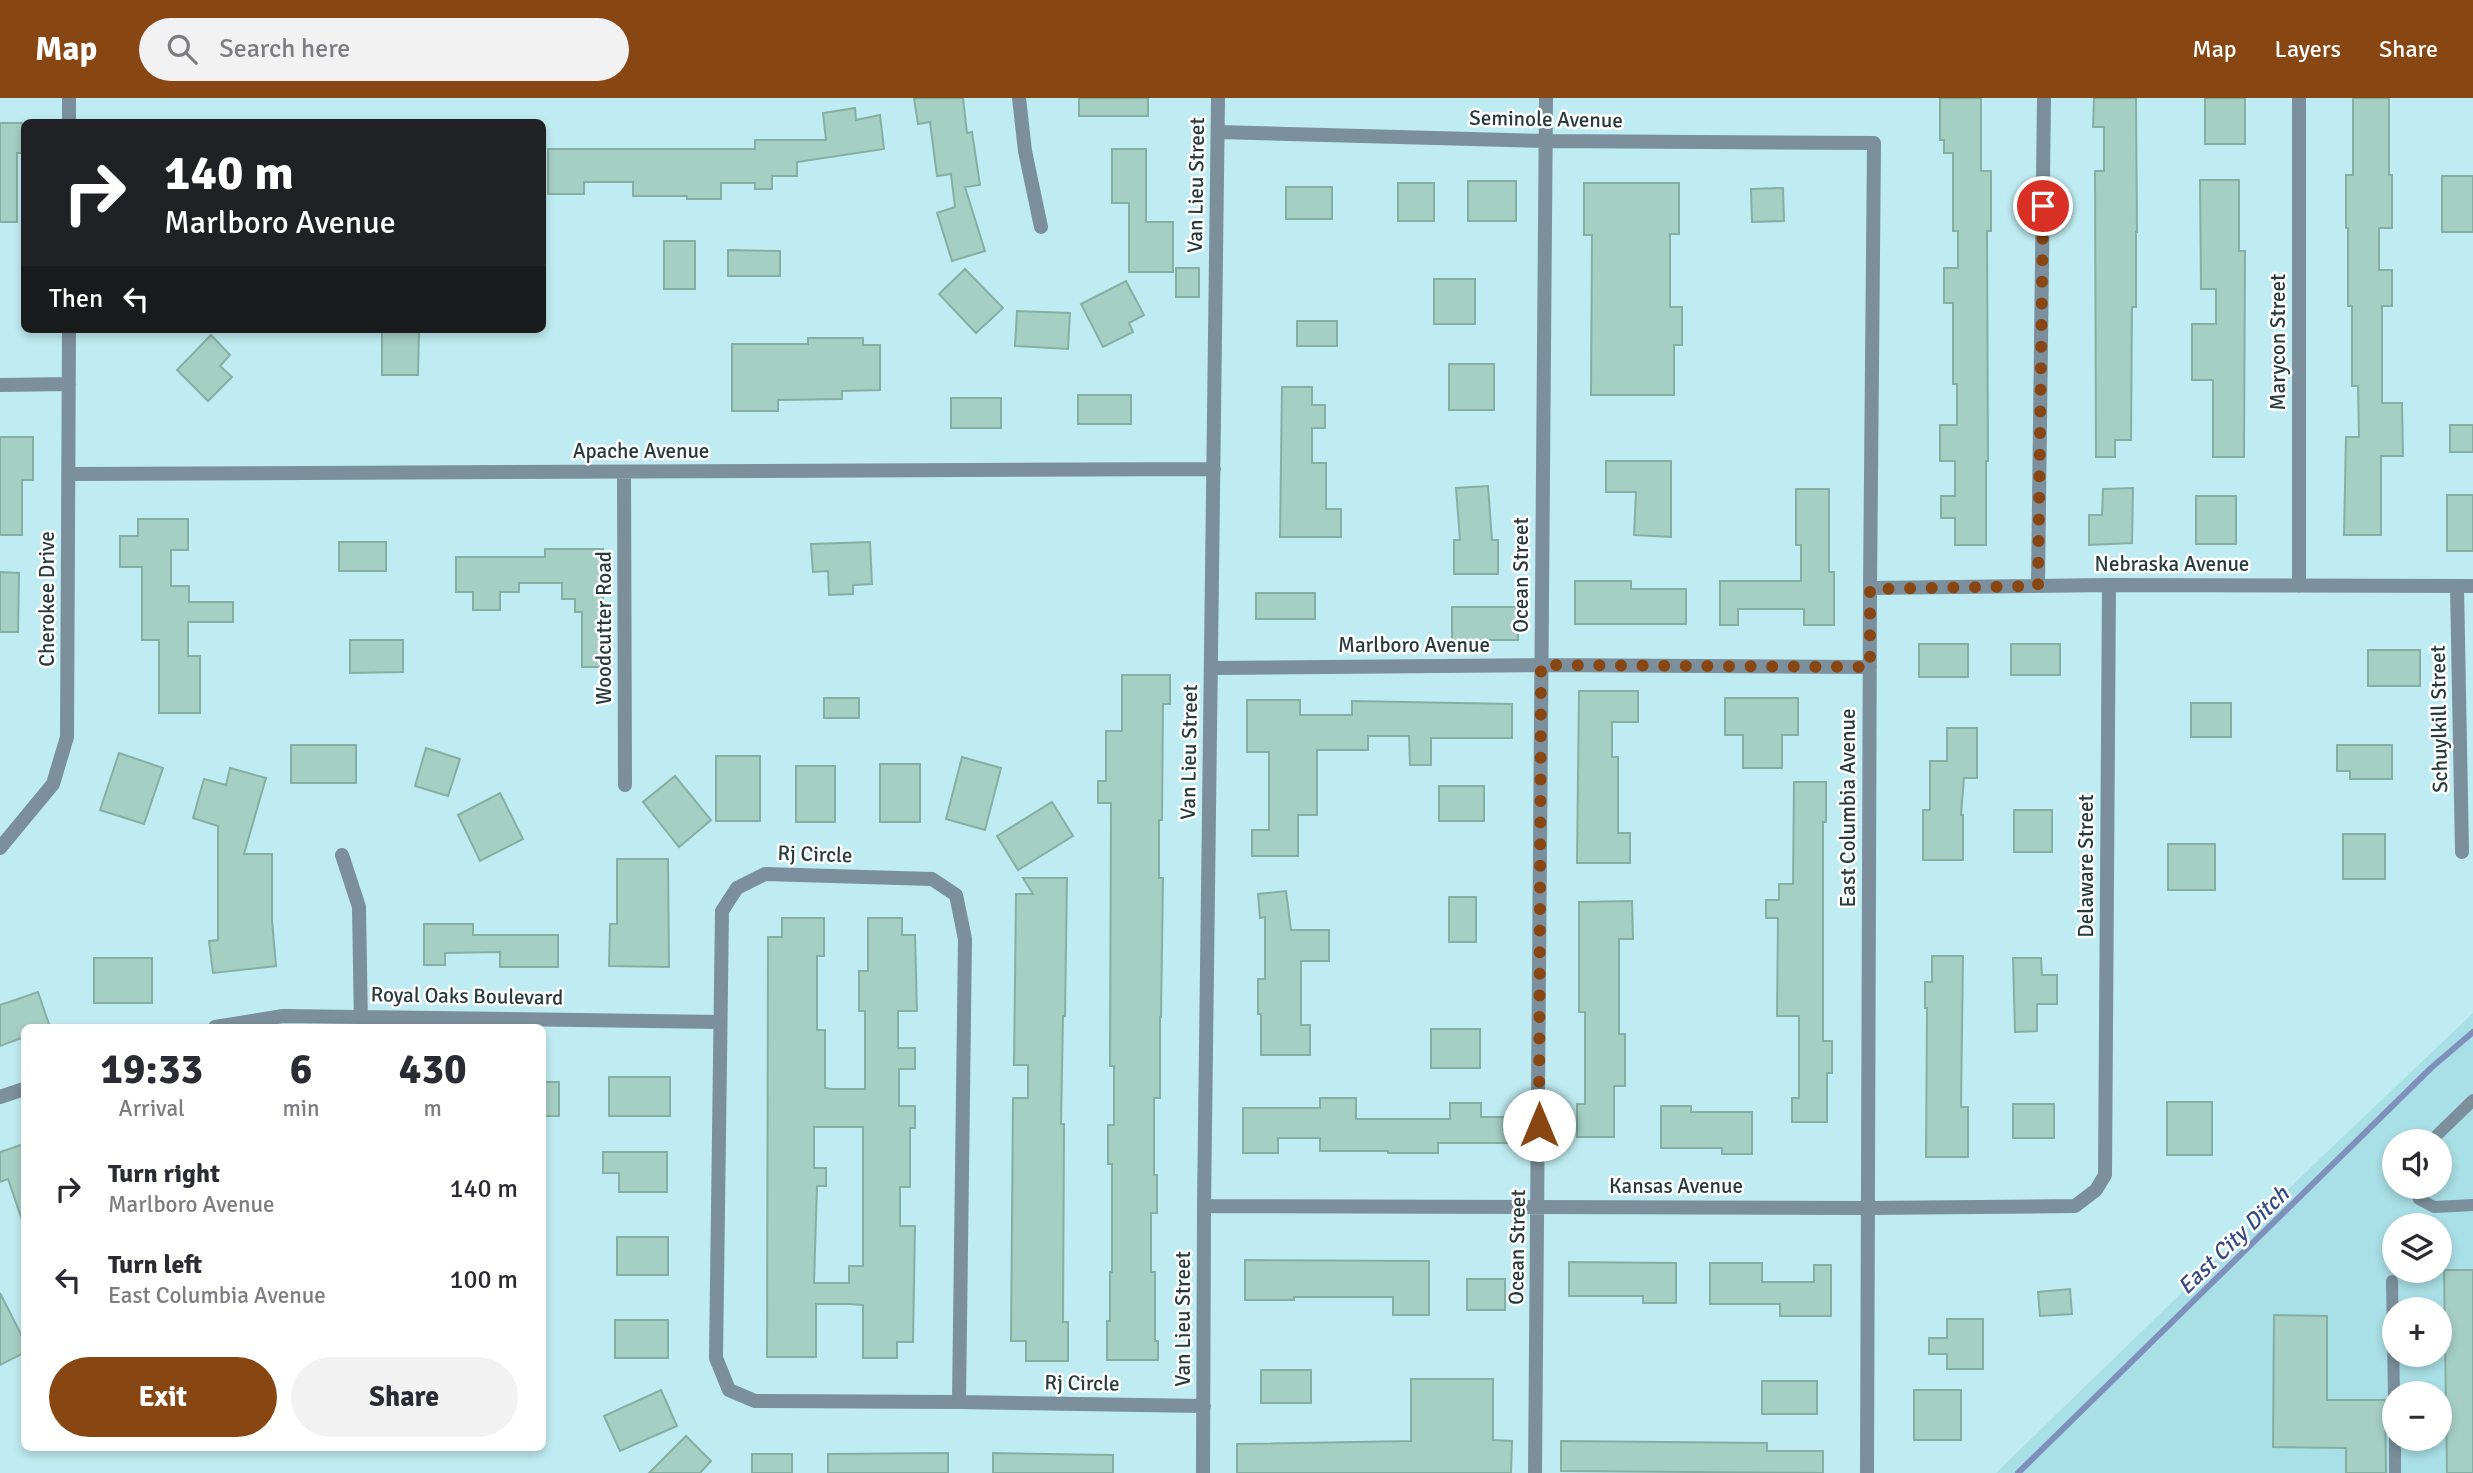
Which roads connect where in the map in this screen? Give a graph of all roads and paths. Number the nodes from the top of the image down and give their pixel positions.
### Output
1 (69, 98) edge
2 (1019, 98) edge
3 (1218, 98) edge
4 (1546, 98) edge
5 (2044, 98) edge
6 (2300, 98) edge
7 (69, 119) edge
8 (1218, 132) junction
9 (1545, 141) junction
10 (1874, 143) joint
11 (1041, 228) dead end
12 (69, 333) edge
13 (69, 384) junction
14 (0, 385) edge
15 (1214, 469) junction
16 (624, 472) junction
17 (69, 474) junction
18 (2109, 585) junction
19 (2038, 586) junction
20 (2299, 586) junction
21 (2458, 586) junction
22 (2473, 586) edge
23 (1870, 589) junction
24 (1541, 665) junction
25 (1870, 667) junction
26 (1212, 668) junction
27 (625, 785) dead end
28 (0, 848) edge
29 (2462, 852) dead end
30 (342, 855) dead end
31 (361, 1021) edge
32 (720, 1022) junction
33 (234, 1024) edge
34 (21, 1090) edge
35 (0, 1097) edge
36 (2473, 1100) edge
37 (2443, 1129) edge
38 (2106, 1146) joint
39 (2419, 1199) edge
40 (2473, 1205) edge
41 (1204, 1206) junction
42 (1539, 1207) junction
43 (1867, 1208) junction
44 (2392, 1283) edge
45 (2394, 1381) edge
46 (960, 1402) junction
47 (1204, 1406) junction
48 (2395, 1451) edge
49 (1203, 1473) edge
50 (1535, 1473) edge
51 (1867, 1473) edge
52 (2395, 1473) edge

1 - 7 street
2 - 11 street
3 - 8 street, Van Lieu Street
4 - 9 street, Ocean Street
5 - 19 street
6 - 20 street, Marycon Street
8 - 9 street, Seminole Avenue
8 - 15 street, Van Lieu Street
9 - 10 street, Seminole Avenue
9 - 24 street, Ocean Street
10 - 23 street, East Columbia Avenue
12 - 13 street, Cherokee Drive
13 - 14 street
13 - 17 street, Cherokee Drive
15 - 16 street, Apache Avenue
15 - 26 street, Van Lieu Street
16 - 17 street, Apache Avenue
16 - 27 street, Woodcutter Road
17 - 28 street, Cherokee Drive
18 - 19 street, Nebraska Avenue
18 - 20 street, Nebraska Avenue
18 - 38 street, Delaware Street
19 - 23 street, Nebraska Avenue
20 - 21 street, Nebraska Avenue
21 - 22 street, Nebraska Avenue
21 - 29 street, Schuylkill Street
23 - 25 street, East Columbia Avenue
24 - 25 street, Marlboro Avenue
24 - 26 street, Marlboro Avenue
24 - 42 street, Ocean Street
25 - 43 street, East Columbia Avenue
26 - 41 street, Van Lieu Street
30 - 31 street
31 - 32 street, Royal Oaks Boulevard
31 - 33 street, Royal Oaks Boulevard
32 - 46 street, Rj Circle
32 - 46 street, Rj Circle
34 - 35 street
36 - 37 lane
38 - 43 street, Kansas Avenue
39 - 40 lane
41 - 42 street, Kansas Avenue
41 - 47 street, Van Lieu Street
42 - 43 street, Kansas Avenue
42 - 50 street, Ocean Street
43 - 51 street, East Columbia Avenue
44 - 45 lane
46 - 47 street, Rj Circle
47 - 49 street, Van Lieu Street
48 - 52 lane

